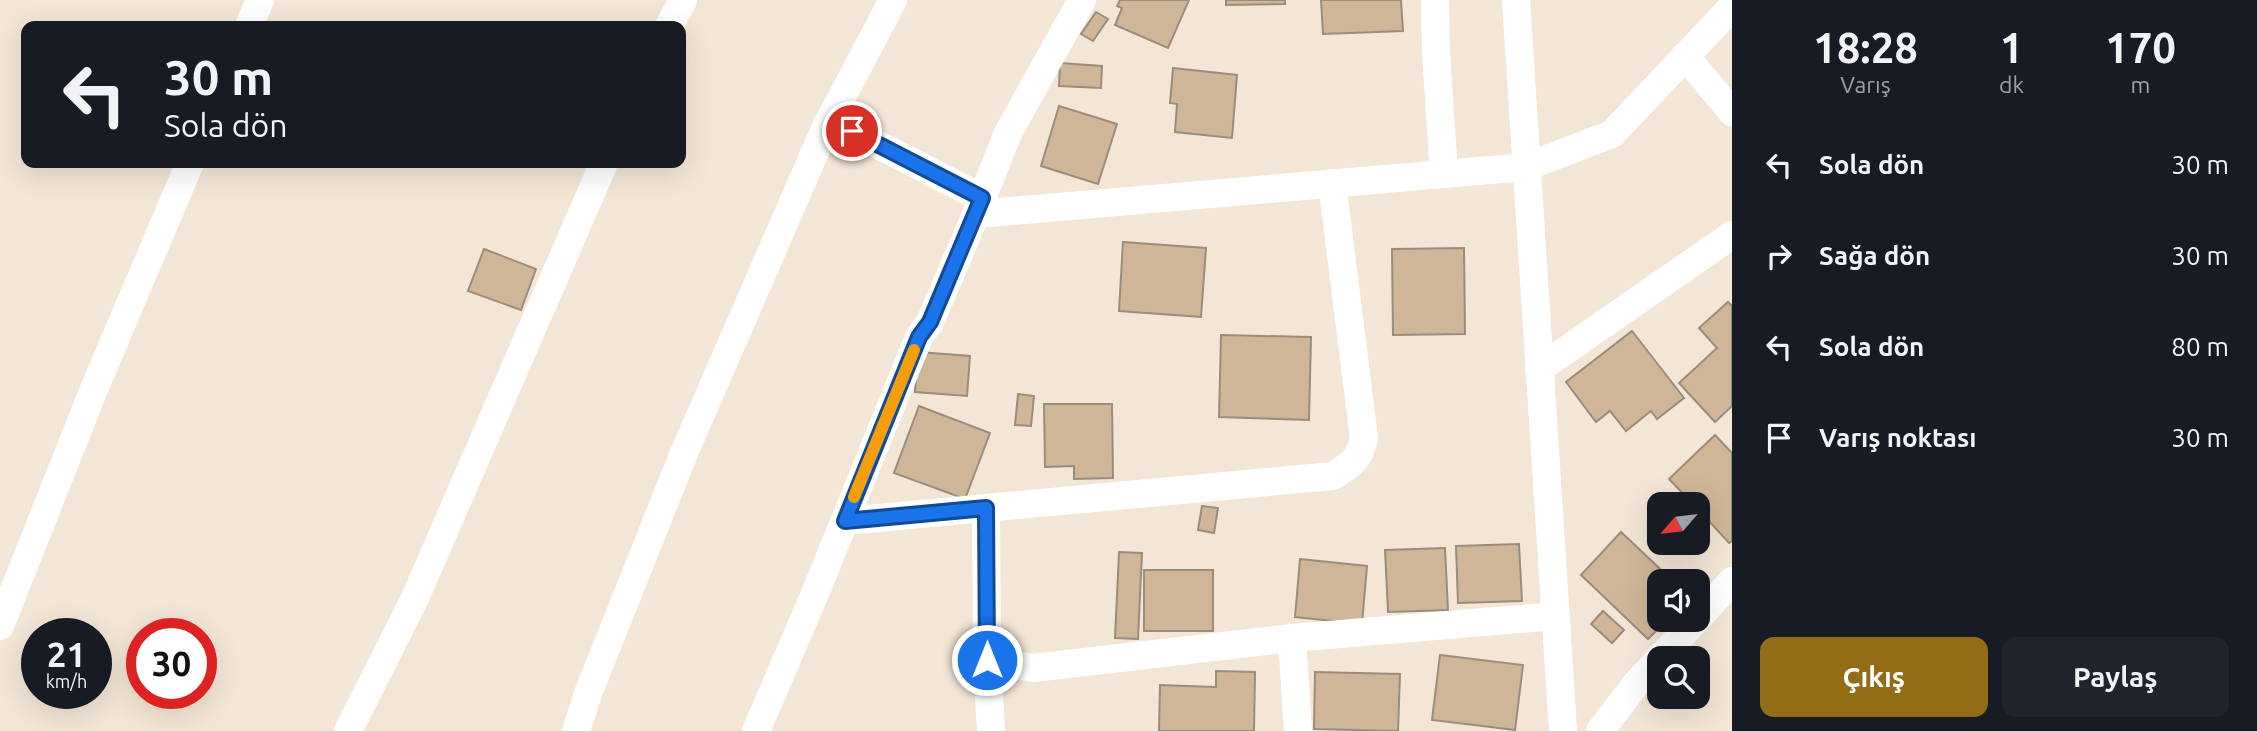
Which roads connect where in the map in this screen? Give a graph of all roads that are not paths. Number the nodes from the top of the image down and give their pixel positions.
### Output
1 (260, 0) edge
2 (683, 0) edge
3 (893, 0) edge
4 (1082, 0) edge
5 (1435, 0) edge
6 (1516, 0) edge
7 (1732, 7) edge
8 (250, 21) edge
9 (672, 21) edge
10 (1685, 56) junction
11 (1732, 112) edge
12 (830, 120) junction
13 (1526, 167) junction
14 (188, 168) edge
15 (602, 168) edge
16 (1444, 174) junction
17 (1332, 183) junction
18 (979, 206) junction
19 (1732, 235) edge
20 (1539, 369) junction
21 (986, 508) junction
22 (845, 521) junction
23 (1732, 581) edge
24 (1710, 605) edge
25 (1556, 616) junction
26 (0, 626) edge
27 (1685, 632) edge
28 (1292, 638) junction
29 (1672, 646) edge
30 (987, 660) junction
31 (1647, 673) edge
32 (348, 731) edge
33 (576, 731) edge
34 (757, 731) edge
35 (991, 731) edge
36 (1298, 731) edge
37 (1563, 731) edge
38 (1600, 731) edge

1 - 8 street
2 - 9 street
3 - 12 street
4 - 18 street
5 - 16 street
6 - 13 street
7 - 10 street
10 - 11 street
10 - 13 street
12 - 18 street
12 - 33 street
13 - 16 street
13 - 20 street
14 - 26 street
15 - 32 street
16 - 17 street
17 - 18 street
17 - 21 street
18 - 22 street
19 - 20 street
20 - 25 street
21 - 22 street
21 - 30 street
22 - 34 street
23 - 24 street
25 - 28 street
25 - 37 street
27 - 29 street
28 - 30 street
28 - 36 street
30 - 35 street
31 - 38 street

